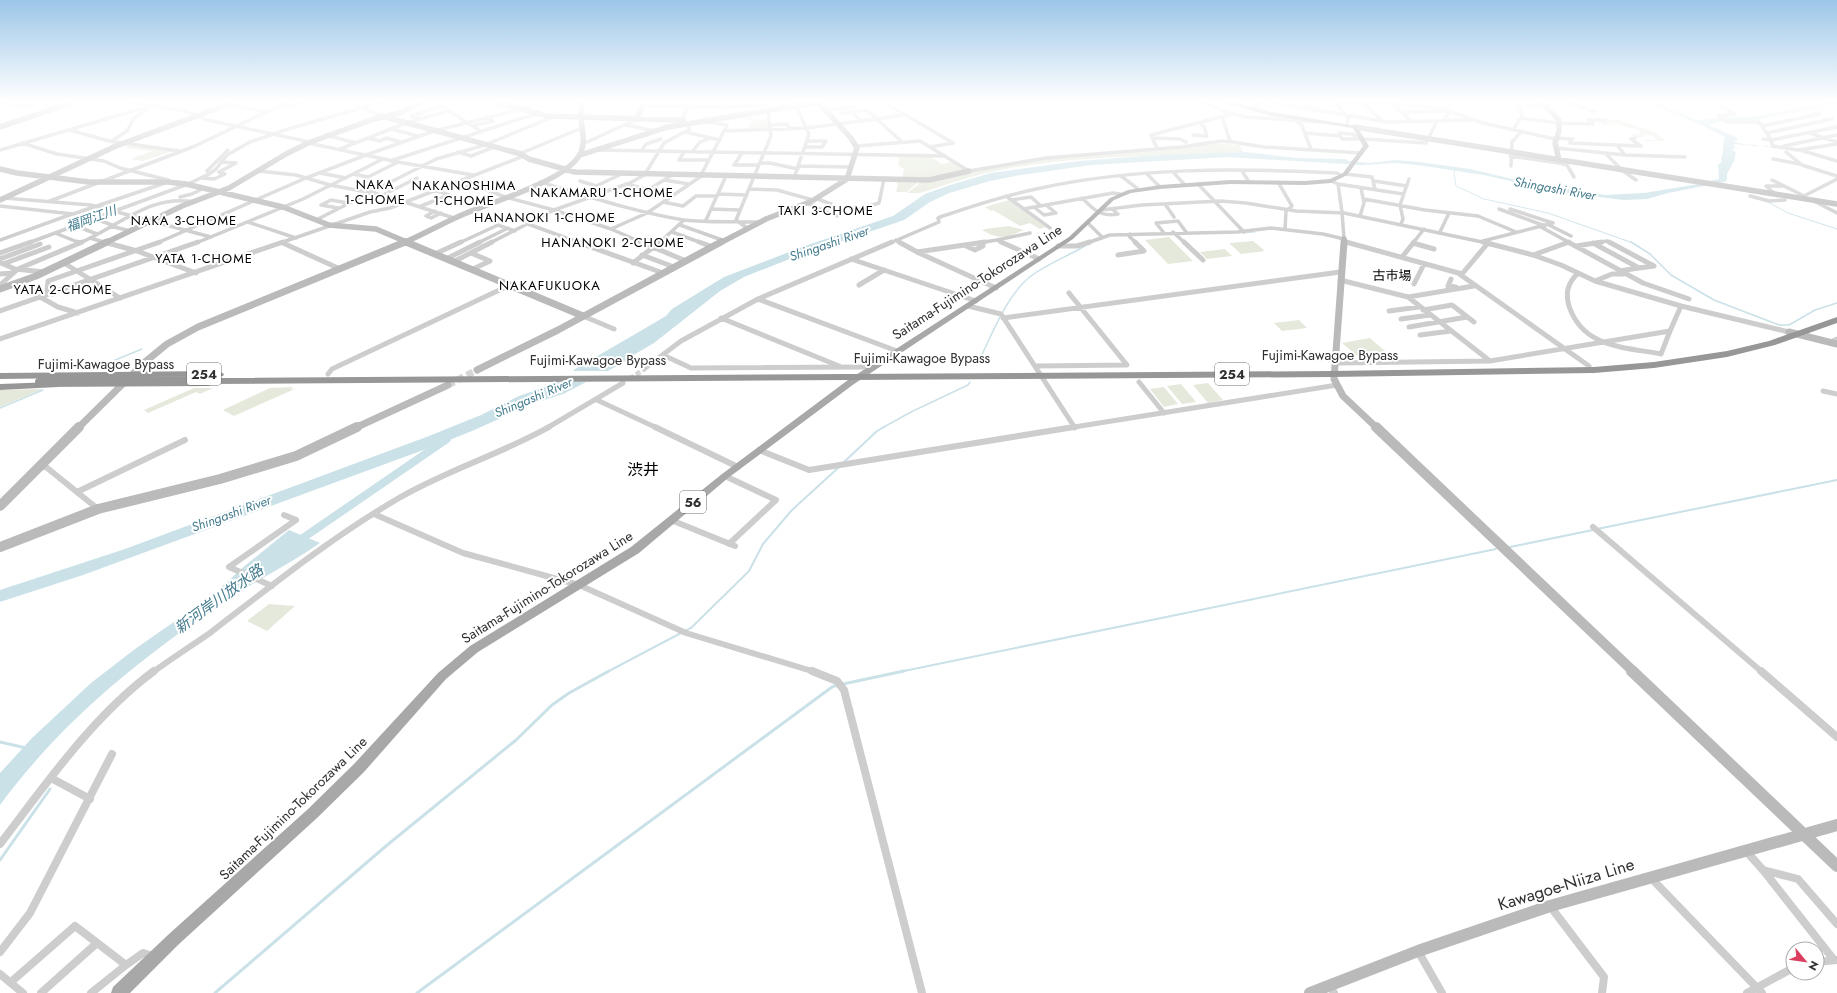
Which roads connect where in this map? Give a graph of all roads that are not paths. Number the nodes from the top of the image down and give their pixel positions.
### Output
1 (36, 147) edge
2 (113, 147) edge
3 (151, 147) edge
4 (191, 147) edge
5 (232, 147) edge
6 (238, 147) edge
7 (299, 147) edge
8 (333, 147) edge
9 (344, 147) edge
10 (387, 147) edge
11 (432, 147) edge
12 (474, 147) edge
13 (494, 147) edge
14 (495, 147) edge
15 (539, 147) edge
16 (582, 147) edge
17 (605, 147) edge
18 (644, 147) edge
19 (663, 147) edge
20 (696, 147) edge
21 (716, 147) edge
22 (766, 147) edge
23 (805, 147) edge
24 (856, 147) edge
25 (930, 147) edge
26 (1179, 147) edge
27 (1271, 147) edge
28 (1365, 147) edge
29 (1474, 147) edge
30 (1511, 147) edge
31 (1619, 147) edge
32 (1782, 147) edge
33 (1813, 147) edge
34 (1157, 148) joint
35 (1170, 148) joint
36 (1556, 148) joint
37 (1779, 148) joint
38 (340, 149) junction
39 (1311, 149) joint
40 (597, 150) junction
41 (1798, 150) junction
42 (642, 151) junction
43 (660, 151) junction
44 (181, 152) junction
45 (458, 152) junction
46 (684, 152) junction
47 (692, 152) junction
48 (713, 152) junction
49 (1786, 152) dead end
50 (742, 153) junction
51 (764, 153) junction
52 (1606, 153) junction
53 (802, 154) junction
54 (855, 154) junction
55 (1361, 154) junction
56 (1510, 154) junction
57 (366, 155) junction
58 (522, 155) junction
59 (580, 155) junction
60 (1625, 155) junction
61 (945, 156) junction
62 (1685, 157) dead end
63 (87, 158) junction
64 (383, 159) junction
65 (1772, 159) dead end
66 (709, 160) junction
67 (390, 161) junction
68 (1837, 161) edge
69 (221, 162) junction
70 (398, 162) junction
71 (1559, 162) junction
72 (759, 164) junction
73 (1801, 165) junction
74 (420, 166) junction
75 (1511, 166) dead end
76 (798, 167) junction
77 (851, 167) junction
78 (0, 169) edge
79 (565, 169) junction
80 (131, 170) junction
81 (1622, 170) junction
82 (259, 171) junction
83 (970, 171) junction
84 (1242, 171) junction
85 (1173, 172) junction
86 (320, 173) junction
87 (624, 173) junction
88 (353, 174) junction
89 (646, 174) junction
90 (1146, 174) junction
91 (403, 175) junction
92 (475, 175) junction
93 (672, 175) junction
94 (702, 175) junction
95 (726, 176) junction
96 (1121, 176) junction
97 (1837, 176) edge
98 (48, 177) junction
99 (754, 177) junction
100 (1341, 177) junction
101 (202, 178) junction
102 (306, 178) junction
103 (346, 178) junction
104 (794, 178) junction
105 (1574, 178) dead end
106 (847, 179) junction
107 (884, 179) junction
108 (1409, 179) dead end
109 (462, 180) junction
110 (664, 180) junction
111 (1636, 180) dead end
112 (1772, 180) dead end
113 (1837, 180) edge
114 (580, 181) dead end
115 (1374, 181) junction
116 (168, 182) junction
117 (540, 182) junction
118 (1249, 182) junction
119 (1278, 182) junction
120 (98, 183) junction
121 (603, 183) junction
122 (186, 184) junction
123 (451, 184) junction
124 (626, 184) junction
125 (689, 184) junction
126 (1198, 184) junction
127 (473, 185) junction
128 (1185, 185) junction
129 (330, 186) junction
130 (1407, 186) junction
131 (1784, 186) junction
132 (1160, 187) junction
133 (204, 188) junction
134 (614, 188) junction
135 (1361, 188) junction
136 (749, 189) junction
137 (1138, 189) junction
138 (1375, 189) junction
139 (435, 190) junction
140 (648, 190) junction
141 (220, 192) junction
142 (369, 192) junction
143 (427, 193) junction
144 (747, 194) junction
145 (1120, 194) junction
146 (1403, 194) junction
147 (1749, 194) junction
148 (1775, 194) junction
149 (383, 195) junction
150 (717, 195) junction
151 (673, 196) junction
152 (1006, 196) junction
153 (591, 197) junction
154 (1802, 197) junction
155 (440, 198) junction
156 (505, 198) junction
157 (1082, 198) junction
158 (2, 199) edge
159 (814, 199) junction
160 (1364, 199) junction
161 (148, 200) junction
162 (176, 200) junction
163 (255, 200) junction
164 (1011, 200) junction
165 (1785, 200) dead end
166 (1812, 200) junction
167 (50, 201) junction
168 (406, 201) junction
169 (1215, 201) junction
170 (195, 202) junction
171 (663, 202) junction
172 (348, 203) junction
173 (806, 203) junction
174 (158, 204) junction
175 (1165, 204) junction
176 (1837, 204) edge
177 (1044, 205) junction
178 (1400, 205) junction
179 (0, 206) edge
180 (99, 206) junction
181 (421, 206) junction
182 (283, 207) junction
183 (1034, 207) junction
184 (1313, 207) dead end
185 (338, 208) junction
186 (1289, 208) junction
187 (1499, 208) dead end
188 (711, 209) junction
189 (823, 209) junction
190 (859, 209) dead end
191 (1023, 209) junction
192 (1510, 209) dead end
193 (554, 210) junction
194 (740, 210) junction
195 (1104, 210) junction
196 (113, 211) junction
197 (436, 211) junction
198 (441, 213) junction
199 (647, 213) junction
200 (1344, 213) junction
201 (1449, 213) junction
202 (1837, 213) edge
203 (73, 214) junction
204 (1528, 215) junction
205 (128, 216) junction
206 (837, 216) dead end
207 (1360, 216) junction
208 (1174, 217) dead end
209 (454, 218) junction
210 (1522, 218) junction
211 (96, 219) junction
212 (316, 220) junction
213 (684, 220) junction
214 (706, 220) junction
215 (736, 221) junction
216 (150, 222) junction
217 (248, 222) junction
218 (760, 222) junction
219 (1088, 223) junction
220 (528, 224) junction
221 (680, 224) junction
222 (1401, 224) junction
223 (332, 225) junction
224 (76, 226) junction
225 (111, 226) junction
226 (1548, 226) junction
227 (1541, 227) junction
228 (508, 228) junction
229 (747, 228) junction
230 (1050, 228) dead end
231 (611, 229) junction
232 (1285, 229) junction
233 (1424, 229) junction
234 (189, 230) junction
235 (131, 231) junction
236 (515, 231) junction
237 (672, 232) junction
238 (1173, 232) junction
239 (1186, 232) junction
240 (1244, 232) junction
241 (1440, 232) junction
242 (1516, 232) junction
243 (55, 233) junction
244 (1030, 233) dead end
245 (1164, 233) junction
246 (98, 234) junction
247 (1130, 234) junction
248 (1570, 236) dead end
249 (211, 237) junction
250 (1102, 237) junction
251 (90, 238) junction
252 (296, 238) junction
253 (0, 240) edge
254 (725, 240) junction
255 (896, 240) junction
256 (997, 240) junction
257 (1343, 240) junction
258 (33, 241) junction
259 (1482, 241) junction
260 (283, 242) junction
261 (406, 242) junction
262 (1569, 242) junction
263 (80, 243) junction
264 (107, 243) junction
265 (1413, 243) junction
266 (1488, 243) junction
267 (1593, 243) junction
268 (40, 244) junction
269 (652, 246) junction
270 (1058, 246) junction
271 (1576, 246) junction
272 (48, 247) junction
273 (713, 247) junction
274 (1434, 249) dead end
275 (0, 250) edge
276 (58, 251) junction
277 (137, 251) junction
278 (917, 252) junction
279 (0, 253) edge
280 (437, 253) junction
281 (471, 253) junction
282 (1118, 254) dead end
283 (642, 255) junction
284 (1533, 255) junction
285 (1402, 257) junction
286 (155, 258) junction
287 (448, 258) junction
288 (0, 259) edge
289 (851, 259) junction
290 (1039, 259) junction
291 (1202, 260) dead end
292 (455, 261) junction
293 (686, 261) junction
294 (2, 263) edge
295 (64, 263) junction
296 (633, 263) junction
297 (1424, 264) junction
298 (674, 267) junction
299 (1639, 268) junction
300 (18, 269) junction
301 (340, 269) junction
302 (473, 269) junction
303 (884, 270) junction
304 (77, 271) junction
305 (1619, 271) junction
306 (44, 272) junction
307 (1340, 272) junction
308 (12, 273) junction
309 (196, 273) junction
310 (663, 273) junction
311 (1458, 273) junction
312 (1578, 273) junction
313 (0, 274) edge
314 (1624, 274) junction
315 (1451, 279) dead end
316 (91, 280) junction
317 (1340, 280) junction
318 (1595, 281) junction
319 (1414, 284) dead end
320 (0, 285) edge
321 (510, 285) junction
322 (859, 285) dead end
323 (1474, 286) junction
324 (996, 288) junction
325 (1460, 288) junction
326 (0, 289) edge
327 (1069, 293) dead end
328 (52, 294) junction
329 (42, 298) junction
330 (120, 298) junction
331 (1408, 298) junction
332 (758, 299) junction
333 (1689, 299) dead end
334 (972, 303) junction
335 (1681, 306) junction
336 (1081, 307) junction
337 (1421, 308) junction
338 (1437, 308) junction
339 (0, 311) edge
340 (1389, 311) dead end
341 (78, 313) junction
342 (1444, 313) dead end
343 (1837, 314) edge
344 (1430, 315) junction
345 (583, 316) junction
346 (1468, 317) junction
347 (721, 318) junction
348 (1003, 318) junction
349 (1401, 319) dead end
350 (1453, 320) junction
351 (1837, 320) edge
352 (1440, 322) junction
353 (1474, 322) dead end
354 (1460, 325) dead end
355 (1409, 327) dead end
356 (614, 329) dead end
357 (1451, 331) junction
358 (1670, 332) junction
359 (1793, 333) junction
360 (1420, 335) dead end
361 (0, 339) edge
362 (1603, 342) junction
363 (1835, 342) edge
364 (1563, 348) junction
365 (897, 351) junction
366 (663, 355) junction
367 (1490, 361) junction
368 (1589, 366) junction
369 (842, 367) junction
370 (1335, 368) junction
371 (644, 369) tunnel mouth
372 (477, 370) tunnel mouth
373 (1039, 371) junction
374 (866, 372) junction
375 (132, 374) junction
376 (328, 374) junction
377 (0, 376) edge
378 (407, 376) junction
379 (543, 377) junction
380 (0, 379) edge
381 (210, 379) junction
382 (623, 379) junction
383 (43, 380) junction
384 (363, 380) junction
385 (1139, 382) dead end
386 (0, 384) edge
387 (121, 385) junction
388 (448, 385) tunnel mouth
389 (1337, 385) junction
390 (0, 387) edge
391 (1823, 391) dead end
392 (1837, 394) edge
393 (597, 400) junction
394 (1164, 413) junction
395 (1075, 428) junction
396 (185, 440) dead end
397 (759, 450) junction
398 (39, 466) junction
399 (738, 467) junction
400 (725, 476) junction
401 (77, 492) junction
402 (0, 506) edge
403 (98, 509) junction
404 (374, 514) junction
405 (284, 515) dead end
406 (671, 520) junction
407 (1593, 527) dead end
408 (0, 547) edge
409 (269, 584) junction
410 (579, 585) junction
411 (1837, 737) edge
412 (112, 754) dead end
413 (51, 778) junction
414 (90, 799) junction
415 (1837, 825) edge
416 (1804, 834) junction
417 (0, 844) edge
418 (1746, 851) junction
419 (1837, 866) edge
420 (1763, 870) junction
421 (1652, 878) junction
422 (1550, 906) junction
423 (1837, 924) edge
424 (97, 943) junction
425 (1418, 951) junction
426 (0, 952) edge
427 (155, 957) junction
428 (1836, 960) edge
429 (1825, 961) edge
430 (126, 965) junction
431 (1785, 973) edge
432 (0, 974) edge
433 (11, 982) junction
434 (1332, 989) edge
435 (1760, 990) edge
436 (24, 993) edge
437 (41, 993) edge
438 (90, 993) edge
439 (119, 993) edge
440 (922, 993) edge
441 (1310, 993) edge
442 (1442, 993) edge
443 (1602, 993) edge
444 (1747, 993) edge

1 - 63 street
2 - 63 street
3 - 44 street
4 - 44 street
5 - 122 street
6 - 69 street
7 - 82 street
8 - 38 street
9 - 38 street
10 - 57 street
11 - 67 street
12 - 45 street
13 - 45 street
14 - 58 street
15 - 58 street
16 - 59 street
17 - 40 street
18 - 42 street
19 - 43 street
20 - 47 street
21 - 48 street
22 - 51 street
23 - 53 street
24 - 54 street
25 - 61 street
26 - 35 street
27 - 39 street
28 - 55 main road
29 - 56 street
30 - 56 street
31 - 60 street
32 - 37 street
33 - 41 street
34 - 35 street
34 - 83 street
36 - 52 street
36 - 71 street
37 - 41 street
38 - 57 street
39 - 55 street
40 - 42 street
40 - 59 street
41 - 68 street
42 - 43 street
43 - 46 street
43 - 89 street
44 - 80 street
45 - 74 street
46 - 47 street
46 - 66 street
47 - 48 street
48 - 50 street
48 - 66 street
49 - 73 street
50 - 51 street
50 - 72 street
51 - 53 street
51 - 72 street
52 - 60 street
52 - 81 street
53 - 54 street
53 - 76 street
54 - 61 street
54 - 77 street
55 - 100 main road
56 - 71 street
56 - 75 street
57 - 64 street
57 - 86 street
58 - 79 street
58 - 92 street
59 - 79 street
60 - 62 street
61 - 83 street
63 - 80 street
63 - 98 street
64 - 67 street
64 - 88 street
65 - 73 street
66 - 94 street
67 - 70 street
69 - 101 street
69 - 101 street
70 - 74 street
70 - 88 street
71 - 81 street
71 - 105 street
72 - 76 street
72 - 99 street
73 - 97 street
74 - 91 street
74 - 92 street
76 - 77 street
76 - 104 street
77 - 106 street
78 - 98 street
79 - 87 street
79 - 117 street
80 - 116 street
80 - 120 street
81 - 111 street
81 - 147 street
82 - 102 street
82 - 141 street
83 - 107 street
84 - 85 street
84 - 100 street
84 - 118 street
85 - 90 street
85 - 128 street
86 - 102 street
86 - 103 street
87 - 89 street
87 - 121 street
88 - 103 street
89 - 93 street
89 - 124 street
90 - 96 street
90 - 132 street
91 - 142 street
91 - 149 street
92 - 109 street
93 - 94 street
93 - 110 street
94 - 95 street
94 - 125 street
95 - 99 street
95 - 150 street
96 - 137 street
96 - 152 street
98 - 120 street
98 - 158 street
99 - 104 street
99 - 136 street
100 - 115 street
100 - 119 main road, Saitama-Fujimino-Tokorozawa Line / 56
100 - 135 street
100 - 200 street
101 - 122 street
102 - 129 street
102 - 163 street
103 - 129 street
104 - 106 street
106 - 107 street
106 - 159 street
107 - 190 street
108 - 130 street
109 - 123 street
109 - 127 street
110 - 125 street
110 - 140 street
112 - 131 street
113 - 154 street
114 - 121 street
115 - 130 street
115 - 138 street
116 - 120 street
116 - 122 street
116 - 180 street
117 - 153 street
117 - 156 street
118 - 119 main road, Saitama-Fujimino-Tokorozawa Line / 56
118 - 126 main road, Saitama-Fujimino-Tokorozawa Line / 56
119 - 186 street
120 - 167 street
121 - 134 street
122 - 133 street
122 - 161 street
122 - 196 street
123 - 127 street
123 - 139 street
124 - 134 street
124 - 140 street
125 - 151 street
126 - 128 main road, Saitama-Fujimino-Tokorozawa Line / 56
126 - 169 street
127 - 156 street
128 - 132 main road, Saitama-Fujimino-Tokorozawa Line / 56
129 - 142 street
129 - 182 street
130 - 146 street
131 - 148 street
131 - 154 street
132 - 137 main road, Saitama-Fujimino-Tokorozawa Line / 56
133 - 141 street
133 - 162 street
134 - 153 street
135 - 138 street
135 - 160 street
136 - 144 street
136 - 159 street
137 - 145 main road, Saitama-Fujimino-Tokorozawa Line / 56
138 - 146 street
139 - 143 street
139 - 155 street
140 - 151 street
141 - 163 street
141 - 170 street
142 - 149 street
142 - 172 street
143 - 155 street
143 - 168 street
144 - 150 street
144 - 194 street
145 - 157 street
145 - 195 main road, Saitama-Fujimino-Tokorozawa Line / 56
146 - 178 street
147 - 148 street
147 - 165 street
148 - 154 street
149 - 168 street
150 - 171 street
150 - 188 street
151 - 171 street
152 - 164 street
152 - 255 street
153 - 193 street
153 - 199 street
154 - 166 street
155 - 181 street
156 - 193 street
156 - 209 street
157 - 177 street
157 - 195 street
158 - 167 street
159 - 173 street
159 - 189 street
160 - 178 street
160 - 207 street
161 - 174 street
161 - 196 street
162 - 170 street
162 - 174 street
163 - 182 street
163 - 234 street
164 - 177 street
164 - 191 street
166 - 176 street
166 - 202 street
167 - 180 street
168 - 181 street
168 - 223 street
169 - 175 street
169 - 186 street
169 - 240 street
170 - 216 street
171 - 199 street
172 - 185 street
172 - 185 street
173 - 189 street
173 - 218 street
174 - 205 street
175 - 195 street
175 - 208 street
177 - 183 street
177 - 183 street
178 - 201 street
178 - 222 street
179 - 203 street
180 - 196 street
180 - 203 street
181 - 197 street
182 - 212 street
182 - 217 street
183 - 191 street
184 - 186 street
185 - 212 street
186 - 200 street
186 - 232 street
187 - 210 street
188 - 194 street
188 - 214 street
189 - 206 street
191 - 230 street
192 - 204 street
193 - 220 street
193 - 231 street
194 - 215 street
195 - 219 main road, Saitama-Fujimino-Tokorozawa Line / 56
196 - 205 street
196 - 211 street
196 - 275 street
197 - 198 street
197 - 198 street
198 - 209 street
199 - 213 street
199 - 231 street
200 - 207 street
200 - 257 street
201 - 241 street
201 - 242 street
203 - 253 street
204 - 210 street
204 - 226 street
205 - 216 street
205 - 225 street
207 - 222 street
209 - 261 street
210 - 226 street
211 - 224 street
211 - 225 street
212 - 223 street
213 - 214 street
213 - 221 street
214 - 215 street
215 - 218 street
215 - 229 street
216 - 234 street
216 - 235 street
217 - 249 street
217 - 252 street
218 - 229 street
219 - 250 street
219 - 270 main road, Saitama-Fujimino-Tokorozawa Line / 56
220 - 236 street
220 - 296 street
221 - 237 street
221 - 254 street
222 - 233 street
223 - 252 street
223 - 261 street
224 - 243 street
224 - 246 street
225 - 235 street
225 - 246 street
226 - 227 street
226 - 248 street
227 - 242 street
227 - 262 street
228 - 236 street
228 - 280 street
228 - 287 street
229 - 254 street
231 - 269 street
232 - 240 street
232 - 257 street
233 - 241 street
233 - 265 street
234 - 249 street
234 - 277 street
235 - 264 street
236 - 281 street
237 - 269 street
237 - 273 street
238 - 239 street
238 - 245 street
238 - 291 street
239 - 240 street
239 - 245 street
241 - 259 street
242 - 259 street
243 - 258 street
243 - 263 street
244 - 256 street
245 - 247 street
246 - 251 street
247 - 250 street
247 - 282 street
249 - 286 street
250 - 270 street
251 - 263 street
251 - 264 street
252 - 260 street
254 - 273 street
255 - 278 street
255 - 289 street
256 - 278 street
256 - 290 street
257 - 285 street
257 - 307 street
258 - 268 street
258 - 279 street
259 - 266 street
260 - 301 street
260 - 309 street
261 - 280 street
261 - 301 street
262 - 271 street
262 - 284 street
263 - 276 street
264 - 277 street
264 - 295 street
265 - 274 street
265 - 285 street
266 - 284 street
266 - 311 street
267 - 271 street
267 - 299 street
267 - 299 street
268 - 272 street
268 - 288 street
269 - 283 street
269 - 293 street
270 - 290 main road, Saitama-Fujimino-Tokorozawa Line / 56
271 - 305 street
272 - 276 street
272 - 294 street
273 - 293 street
276 - 300 street
277 - 286 street
277 - 304 street
278 - 324 street
280 - 287 street
281 - 292 street
281 - 302 street
283 - 296 street
283 - 298 street
284 - 312 street
285 - 297 street
286 - 309 street
286 - 316 street
287 - 292 street
289 - 303 street
289 - 332 street
290 - 324 main road, Saitama-Fujimino-Tokorozawa Line / 56
292 - 302 street
293 - 298 street
294 - 300 street
295 - 304 street
295 - 306 street
296 - 310 street
297 - 311 street
297 - 319 street
298 - 310 street
299 - 305 street
300 - 306 street
300 - 308 street
301 - 375 street
302 - 321 street
303 - 322 street
303 - 334 street
304 - 316 street
304 - 328 street
305 - 314 street
306 - 326 street
307 - 317 street
307 - 336 street
308 - 313 street
308 - 320 street
309 - 330 street
310 - 345 street
311 - 323 street
312 - 318 street
312 - 362 street
314 - 318 street
314 - 333 street
315 - 325 street
316 - 328 street
316 - 330 street
317 - 331 street
317 - 370 street
318 - 335 street
321 - 345 street
321 - 376 street
323 - 325 street
323 - 364 street
324 - 334 main road, Saitama-Fujimino-Tokorozawa Line / 56
325 - 331 street
327 - 336 street
328 - 329 street
329 - 339 street
329 - 341 street
330 - 341 street
331 - 337 street
332 - 347 street
332 - 365 street
334 - 348 street
334 - 365 main road, Saitama-Fujimino-Tokorozawa Line / 56
335 - 358 street
335 - 359 street
336 - 348 street
336 - 373 street
337 - 338 street
337 - 340 street
337 - 344 street
338 - 342 street
338 - 346 street
341 - 361 street
343 - 359 highway, Fujimi-Kawagoe Bypass / 254
344 - 349 street
344 - 352 street
345 - 356 street
345 - 372 street
346 - 350 street
346 - 353 street
347 - 366 street
347 - 369 street
348 - 373 street
350 - 352 street
350 - 354 street
351 - 359 highway, Fujimi-Kawagoe Bypass / 254
352 - 355 street
352 - 357 street
357 - 360 street
357 - 367 street
358 - 362 street
358 - 362 street
359 - 363 street
359 - 368 highway, Fujimi-Kawagoe Bypass / 254
359 - 370 highway, Fujimi-Kawagoe Bypass / 254
362 - 364 street
364 - 367 street
364 - 368 street
365 - 374 main road, Saitama-Fujimino-Tokorozawa Line / 56
366 - 369 street
366 - 371 street
367 - 370 street
368 - 370 highway, Fujimi-Kawagoe Bypass / 254
369 - 374 street
370 - 373 highway, Fujimi-Kawagoe Bypass / 254
370 - 389 street
373 - 374 highway, Fujimi-Kawagoe Bypass / 254
373 - 395 street
374 - 382 highway, Fujimi-Kawagoe Bypass / 254
374 - 397 main road, Saitama-Fujimino-Tokorozawa Line / 56
375 - 376 highway, 254
375 - 377 highway, 254
375 - 387 street
376 - 378 highway, 254
378 - 379 highway, Fujimi-Kawagoe Bypass / 254
378 - 381 highway, Fujimi-Kawagoe Bypass / 254
379 - 382 highway, Fujimi-Kawagoe Bypass / 254
379 - 384 highway, Fujimi-Kawagoe Bypass / 254
380 - 383 highway, Fujimi-Kawagoe Bypass / 254
381 - 383 highway, Fujimi-Kawagoe Bypass / 254, bridge
381 - 384 highway, Fujimi-Kawagoe Bypass / 254
382 - 393 street
383 - 386 highway, Fujimi-Kawagoe Bypass / 254
384 - 387 highway, 254
385 - 394 street
387 - 390 highway, 254
387 - 398 street
388 - 403 street
389 - 394 street
389 - 416 street
391 - 392 street
393 - 399 street
393 - 404 street
394 - 395 street
395 - 397 street
396 - 401 street
397 - 399 main road, Saitama-Fujimino-Tokorozawa Line / 56
398 - 401 street
398 - 402 street
399 - 400 main road, Saitama-Fujimino-Tokorozawa Line / 56
400 - 406 main road, Saitama-Fujimino-Tokorozawa Line / 56
400 - 406 street
401 - 403 street
403 - 408 street
404 - 409 street
404 - 410 street
405 - 409 street
406 - 410 main road, Saitama-Fujimino-Tokorozawa Line / 56
407 - 411 street
409 - 413 street
410 - 427 main road, Saitama-Fujimino-Tokorozawa Line / 56
410 - 440 street
412 - 414 street
413 - 414 street
413 - 417 street
414 - 426 street
415 - 416 street, Kawagoe-Niiza Line
416 - 418 street, Kawagoe-Niiza Line
416 - 419 street
418 - 420 street
418 - 421 street, Kawagoe-Niiza Line
420 - 423 street
420 - 428 street
421 - 422 street, Kawagoe-Niiza Line
421 - 435 street
422 - 425 street, Kawagoe-Niiza Line
422 - 443 street
424 - 430 street
424 - 433 street
424 - 437 street
425 - 434 street, Kawagoe-Niiza Line
425 - 442 street
427 - 430 street
427 - 439 main road, Saitama-Fujimino-Tokorozawa Line / 56
428 - 429 street
430 - 438 street
431 - 435 street
432 - 433 street
433 - 436 street
434 - 441 street, Kawagoe-Niiza Line
435 - 444 street

